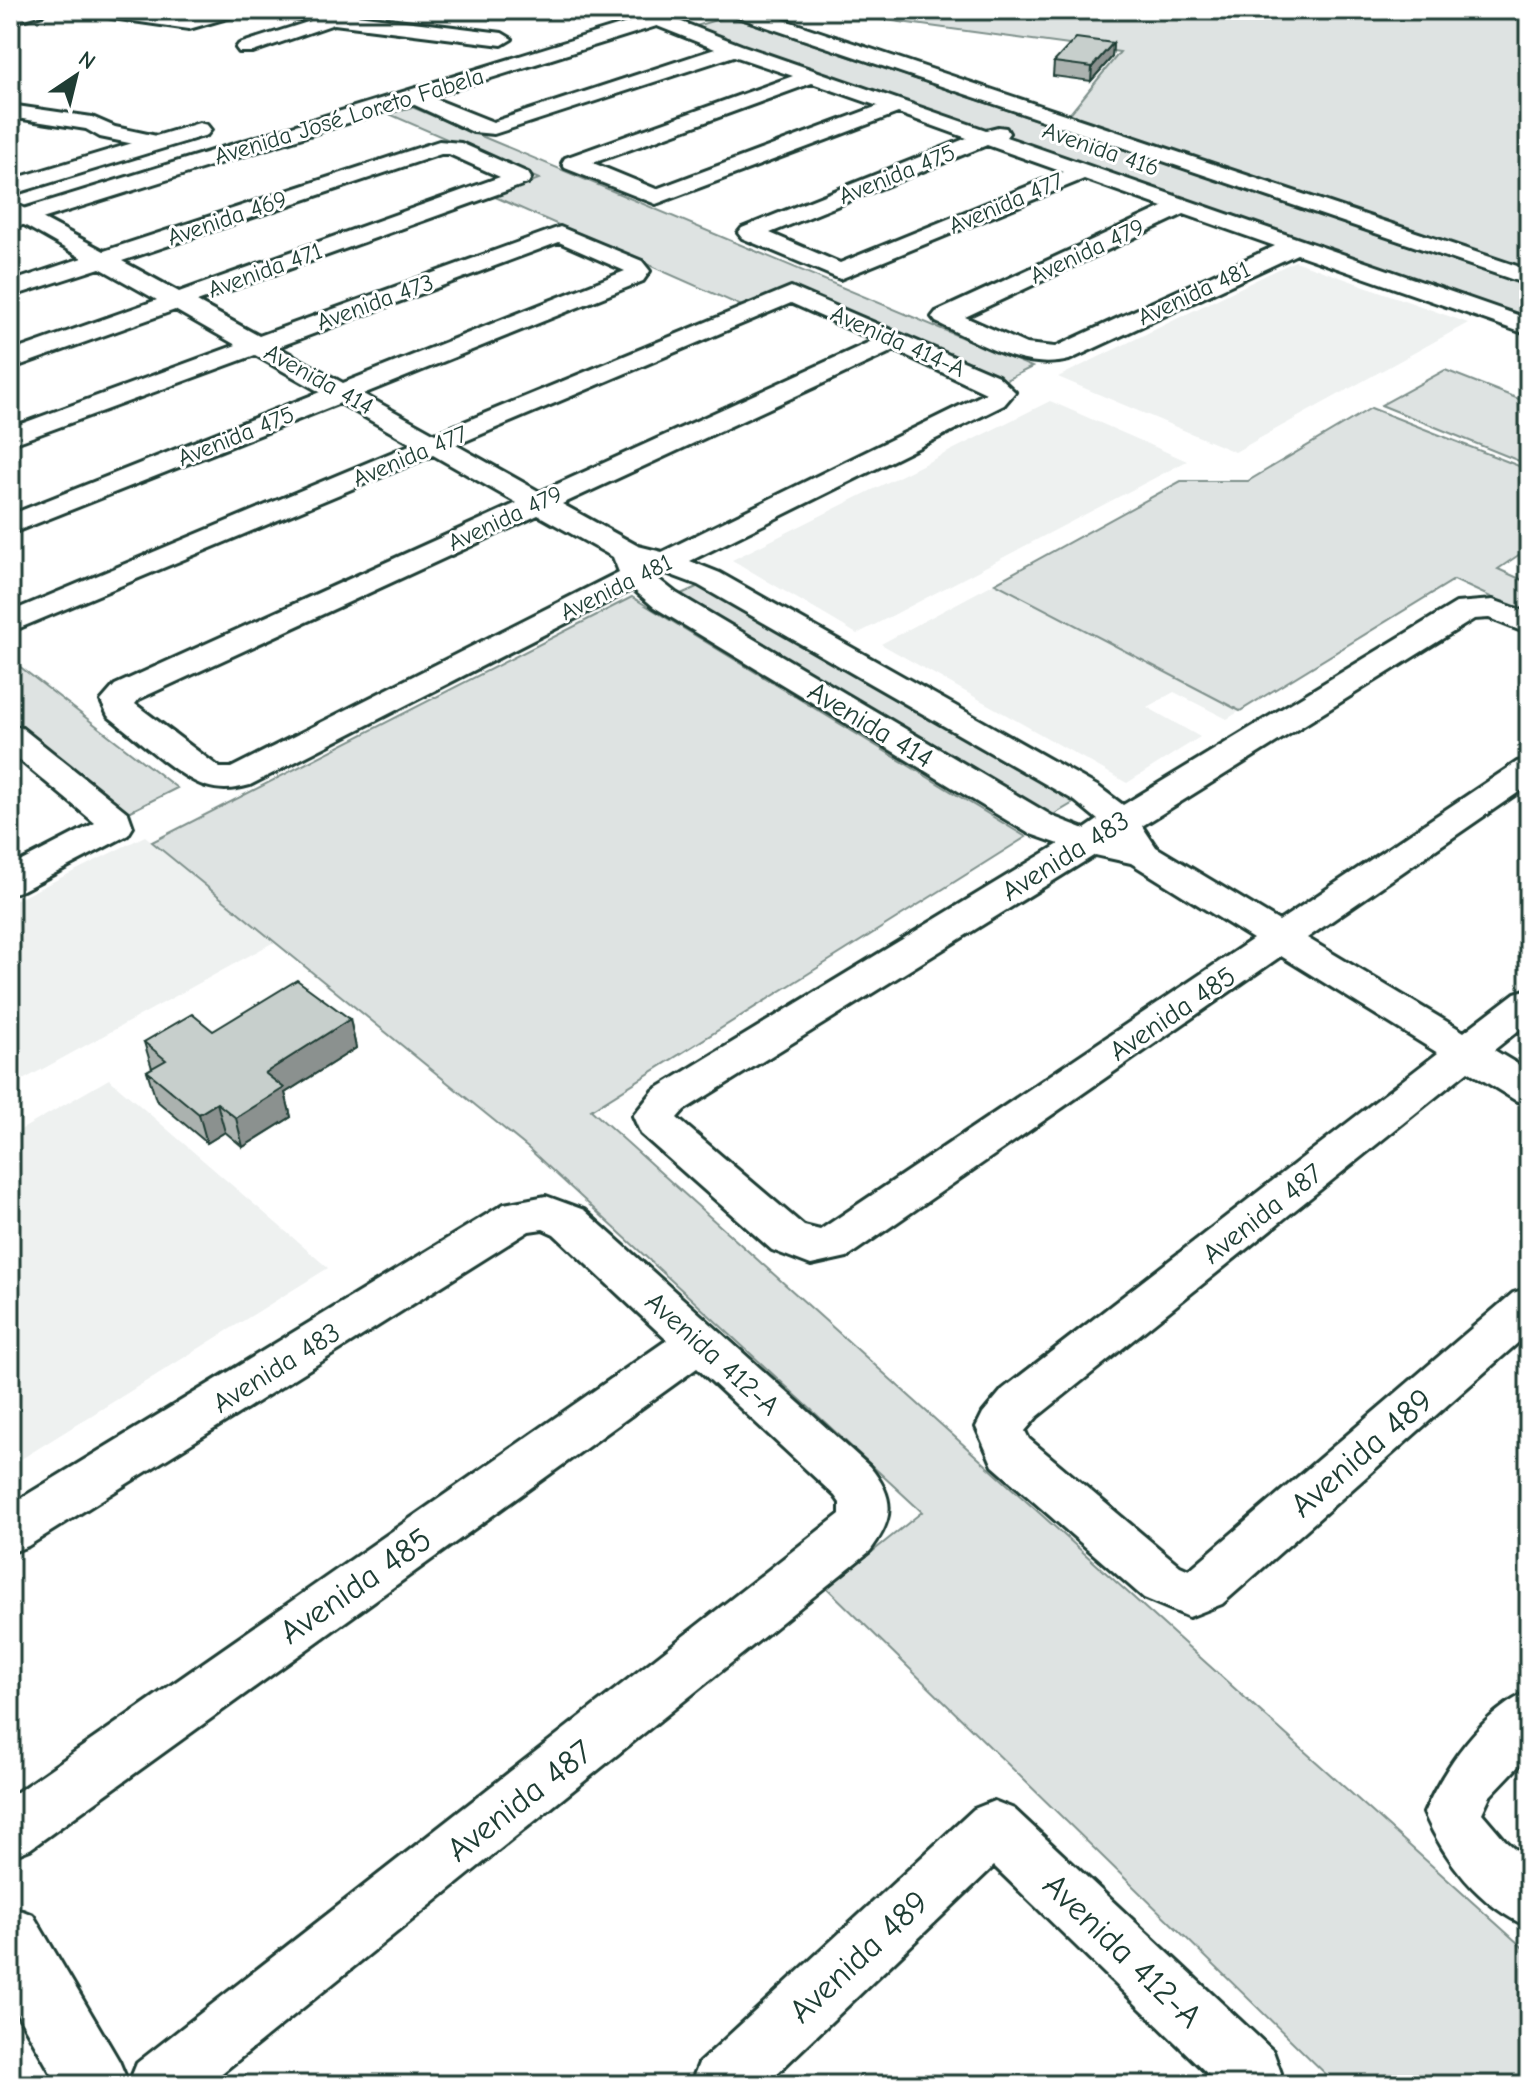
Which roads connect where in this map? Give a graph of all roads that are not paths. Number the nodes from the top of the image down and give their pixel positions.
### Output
1 (36, 10) edge
2 (234, 10) edge
3 (271, 10) edge
4 (688, 10) edge
5 (736, 10) edge
6 (112, 12) edge
7 (645, 15) edge
8 (10, 17) edge
9 (336, 19) junction
10 (531, 31) dead end
11 (502, 39) junction
12 (834, 43) junction
13 (246, 48) dead end
14 (734, 49) junction
15 (446, 56) dead end
16 (783, 66) junction
17 (813, 76) junction
18 (411, 96) junction
19 (899, 106) junction
20 (10, 111) edge
21 (1044, 114) junction
22 (217, 125) dead end
23 (989, 137) junction
24 (158, 143) junction
25 (444, 147) joint
26 (74, 148) dead end
27 (119, 155) junction
28 (1084, 171) junction
29 (10, 188) edge
30 (1185, 205) junction
31 (15, 215) edge
32 (750, 233) joint
33 (560, 234) joint
34 (1297, 245) junction
35 (103, 260) junction
36 (840, 272) joint
37 (1529, 278) edge
38 (10, 290) edge
39 (791, 294) joint
40 (179, 301) junction
41 (945, 317) joint
42 (1529, 327) edge
43 (896, 340) junction
44 (259, 346) junction
45 (1046, 357) joint
46 (10, 361) edge
47 (1002, 392) joint
48 (344, 393) junction
49 (10, 437) edge
50 (436, 444) junction
51 (540, 502) junction
52 (10, 525) edge
53 (666, 562) junction
54 (631, 564) junction
55 (19, 620) edge
56 (1529, 625) edge
57 (12, 740) edge
58 (1529, 769) edge
59 (229, 780) joint
60 (1121, 821) junction
61 (1087, 842) junction
62 (1143, 855) junction
63 (10, 882) edge
64 (1282, 937) junction
65 (1529, 1002) edge
66 (1468, 1051) junction
67 (1529, 1090) edge
68 (546, 1212) joint
69 (811, 1248) joint
70 (1529, 1306) edge
71 (700, 1341) junction
72 (868, 1508) joint
73 (10, 1531) edge
74 (1189, 1594) joint
75 (1529, 1717) edge
76 (994, 1828) joint
77 (10, 1830) edge
78 (1529, 1898) edge
79 (10, 1938) edge
80 (1245, 2079) edge
81 (95, 2085) edge
82 (159, 2085) edge
83 (721, 2085) edge

1 - 8 street
2 - 6 street
3 - 9 street
4 - 7 street, Avenida José Loreto Fabela
5 - 12 street, Avenida 416
7 - 14 street, Avenida 416
7 - 18 main road, Avenida José Loreto Fabela
9 - 11 street
9 - 13 street
10 - 11 main road, Avenida José Loreto Fabela
11 - 15 main road, Avenida José Loreto Fabela
12 - 16 street
12 - 21 street, Avenida 416
14 - 16 street, Avenida 416
14 - 18 street
16 - 17 street, Avenida 416
17 - 19 street, Avenida 416
17 - 19 street
18 - 31 main road, Avenida José Loreto Fabela
19 - 23 street, Avenida 416
20 - 24 street
21 - 23 street, Avenida 475
21 - 37 street, Avenida 416
22 - 24 main road, Avenida José Loreto Fabela
23 - 28 street, Avenida 416
23 - 32 street, Avenida 475
24 - 27 main road, Avenida José Loreto Fabela
25 - 35 street, Avenida 469
25 - 40 street, Avenida 471
26 - 27 street
27 - 29 main road, Avenida José Loreto Fabela
28 - 30 street, Avenida 416
28 - 36 street, Avenida 477
30 - 34 street, Avenida 416
30 - 41 street, Avenida 479
31 - 35 street, Avenida 414
32 - 36 street, Avenida 414-A
33 - 44 street, Avenida 473
33 - 48 street, Avenida 475
34 - 42 street, Avenida 416
34 - 45 street, Avenida 481
35 - 38 street, Avenida 469
35 - 40 street, Avenida 414
39 - 43 street, Avenida 414-A
39 - 50 street, Avenida 477
40 - 44 street, Avenida 414
40 - 46 street, Avenida 471
41 - 45 street, Avenida 414-A
43 - 47 street, Avenida 414-A
43 - 51 street, Avenida 479
44 - 48 street, Avenida 414
44 - 49 street, Avenida 473
47 - 53 street, Avenida 481
48 - 50 street, Avenida 414
48 - 52 street, Avenida 475
50 - 51 street, Avenida 414
50 - 55 street, Avenida 477
51 - 54 street, Avenida 414
51 - 59 street, Avenida 479
53 - 54 street, Avenida 481
53 - 60 street, Avenida 414
54 - 59 street, Avenida 481
54 - 61 street, Avenida 414
56 - 60 street, Avenida 483
57 - 63 street
58 - 64 street, Avenida 485
60 - 61 street, Avenida 483
60 - 62 street, Avenida 414
61 - 62 street, Avenida 414
61 - 69 street, Avenida 483
62 - 64 street, Avenida 414
64 - 66 street, Avenida 414
64 - 69 street, Avenida 485
65 - 66 street, Avenida 487
66 - 67 street, Avenida 414
66 - 74 street, Avenida 487
68 - 71 street, Avenida 412-A
68 - 73 street, Avenida 483
70 - 74 street, Avenida 489
71 - 72 street, Avenida 412-A
71 - 77 street, Avenida 485
72 - 82 street, Avenida 487
75 - 78 street
76 - 80 street, Avenida 412-A
76 - 83 street, Avenida 489
79 - 81 main road

